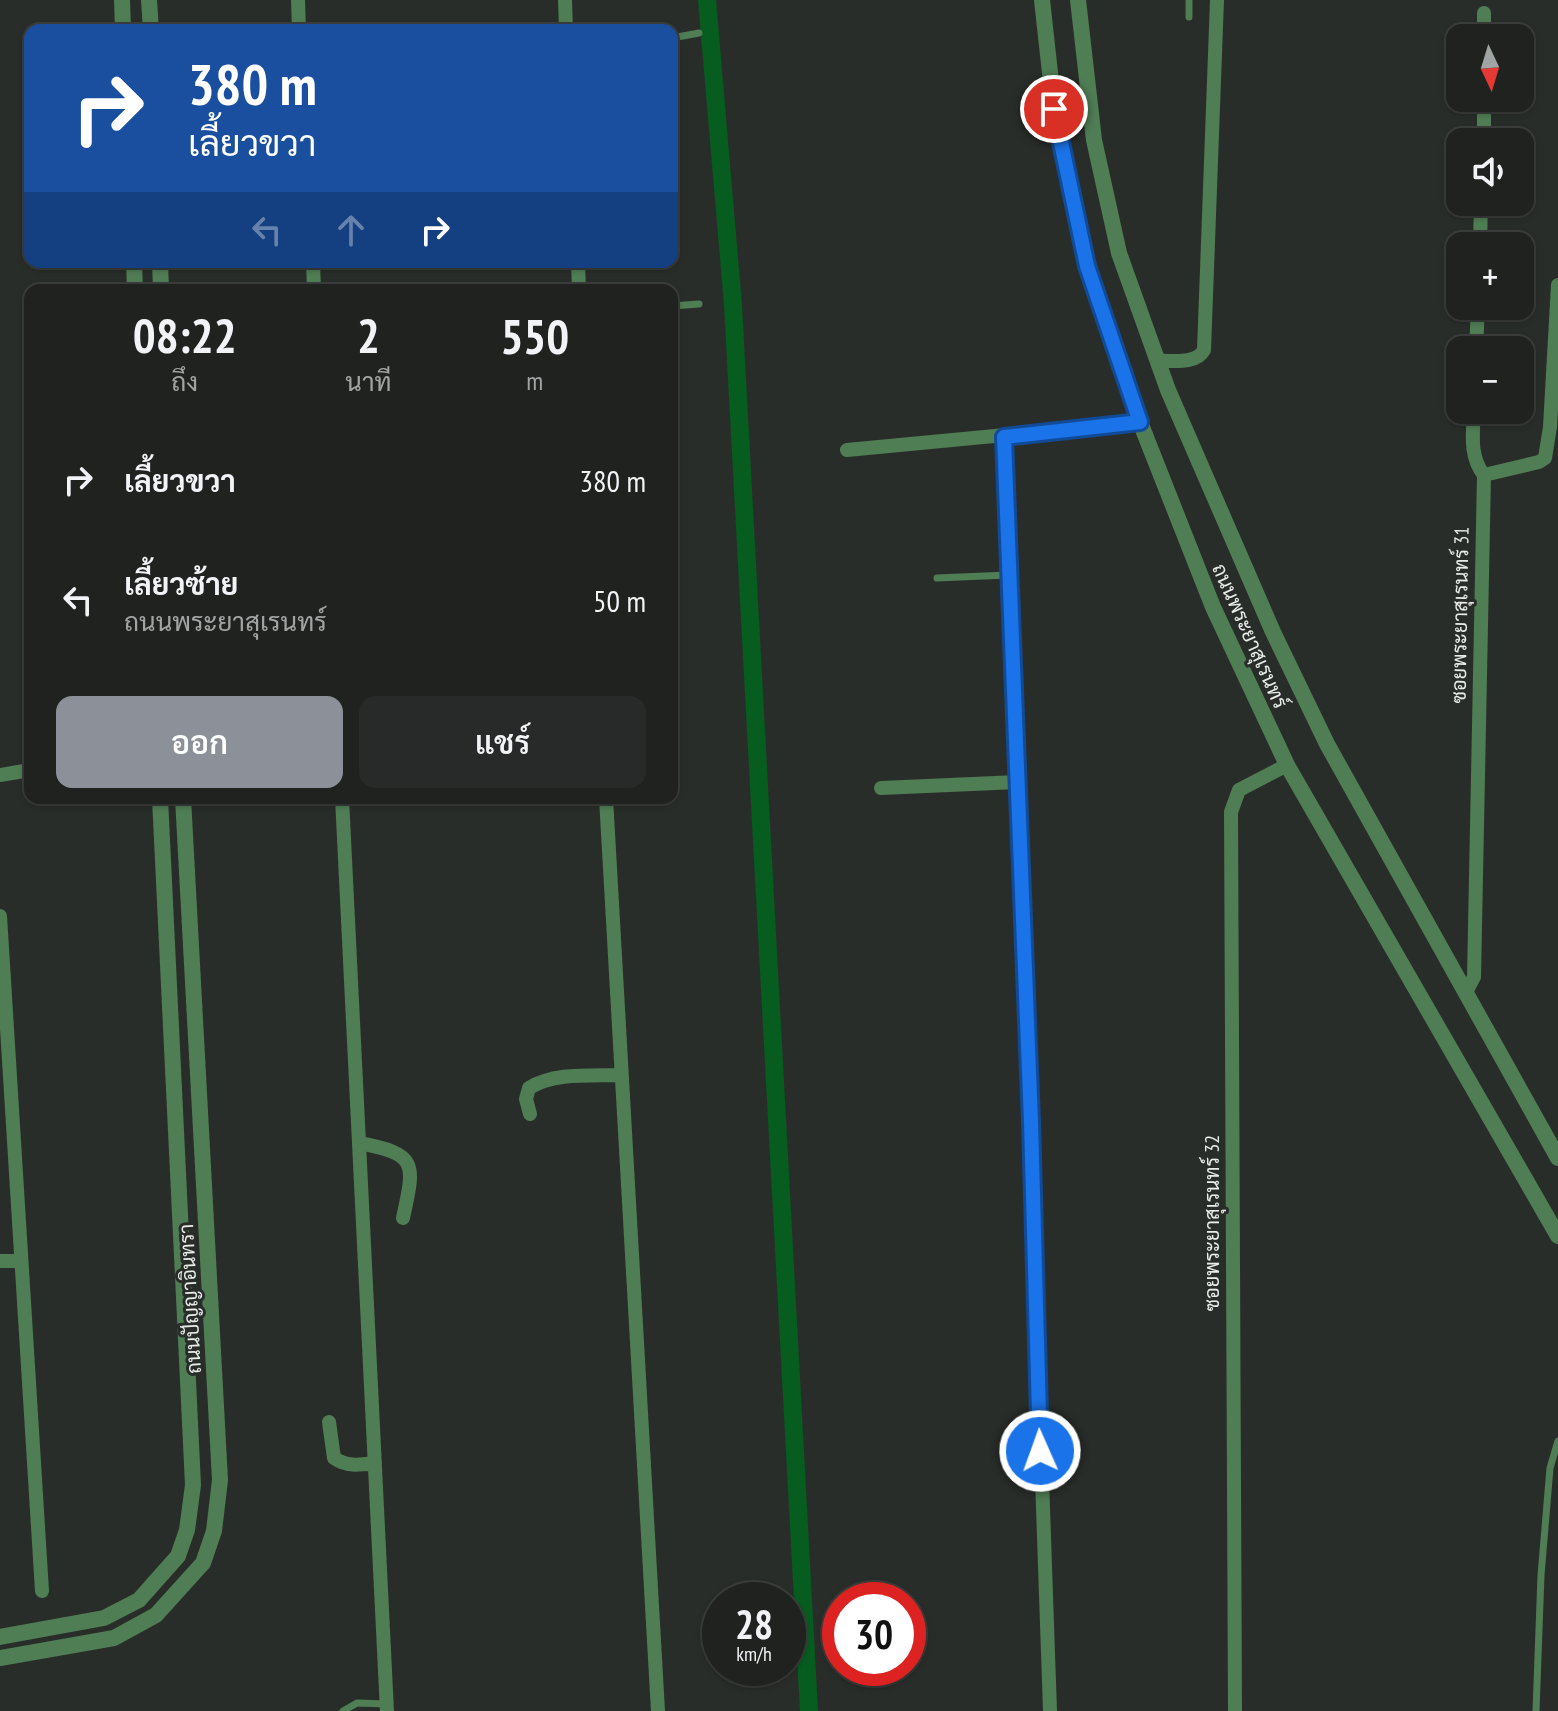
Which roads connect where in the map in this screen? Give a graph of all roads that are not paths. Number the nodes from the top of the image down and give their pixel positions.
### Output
1 (122, 0) edge
2 (149, 0) edge
3 (298, 0) edge
4 (565, 0) edge
5 (1042, 0) edge
6 (1078, 0) edge
7 (1189, 0) edge
8 (1217, 0) edge
9 (1484, 13) dead end
10 (1189, 17) dead end
11 (123, 24) edge
12 (151, 24) edge
13 (299, 24) edge
14 (566, 24) edge
15 (1484, 24) edge
16 (699, 33) dead end
17 (678, 37) edge
18 (1558, 285) edge
19 (699, 304) dead end
20 (678, 306) edge
21 (1157, 361) junction
22 (1140, 422) junction
23 (1474, 424) edge
24 (1004, 437) junction
25 (847, 450) dead end
26 (1484, 475) junction
27 (1008, 575) junction
28 (937, 578) dead end
29 (1287, 765) junction
30 (24, 771) edge
31 (0, 775) edge
32 (1018, 782) junction
33 (881, 788) dead end
34 (160, 804) edge
35 (183, 804) edge
36 (342, 804) edge
37 (606, 804) edge
38 (0, 916) edge
39 (1466, 992) junction
40 (621, 1075) junction
41 (530, 1114) dead end
42 (359, 1143) junction
43 (1558, 1158) edge
44 (17, 1187) junction
45 (0, 1189) edge
46 (1553, 1216) edge
47 (403, 1218) dead end
48 (1558, 1236) edge
49 (0, 1261) edge
50 (21, 1261) junction
51 (329, 1422) dead end
52 (1558, 1441) edge
53 (375, 1463) junction
54 (42, 1591) dead end
55 (0, 1637) edge
56 (0, 1658) edge
57 (387, 1708) edge
58 (343, 1711) edge
59 (658, 1711) edge
60 (1050, 1711) edge
61 (1235, 1711) edge
62 (1536, 1711) edge

1 - 11 street
2 - 12 street
3 - 13 street
4 - 14 street
5 - 22 street, ถนนพระยาสุเรนทร์
6 - 21 street, ถนนพระยาสุเรนทร์
7 - 10 lane
8 - 21 street
9 - 15 street
16 - 17 lane
18 - 26 street
19 - 20 lane
21 - 39 street, ถนนพระยาสุเรนทร์
22 - 24 street
22 - 29 street, ถนนพระยาสุเรนทร์
23 - 26 street, ซอยพระยาสุเรนทร์ 31
24 - 25 street
24 - 27 street
26 - 39 street, ซอยพระยาสุเรนทร์ 31
27 - 28 lane
27 - 32 street
29 - 46 street, ถนนพระยาสุเรนทร์
29 - 61 street, ซอยพระยาสุเรนทร์ 32
30 - 31 street
32 - 33 street
32 - 60 street
34 - 55 street, ถนนปัญญาอินทรา
35 - 56 street, ถนนปัญญาอินทรา
36 - 42 street
37 - 40 street
38 - 44 street
39 - 43 street, ถนนพระยาสุเรนทร์
40 - 41 street
40 - 59 street
42 - 47 street
42 - 53 street
44 - 45 street
44 - 50 street
46 - 48 street, ถนนพระยาสุเรนทร์
49 - 50 street
50 - 54 street
51 - 53 street
52 - 62 lane
53 - 57 street
57 - 58 lane

